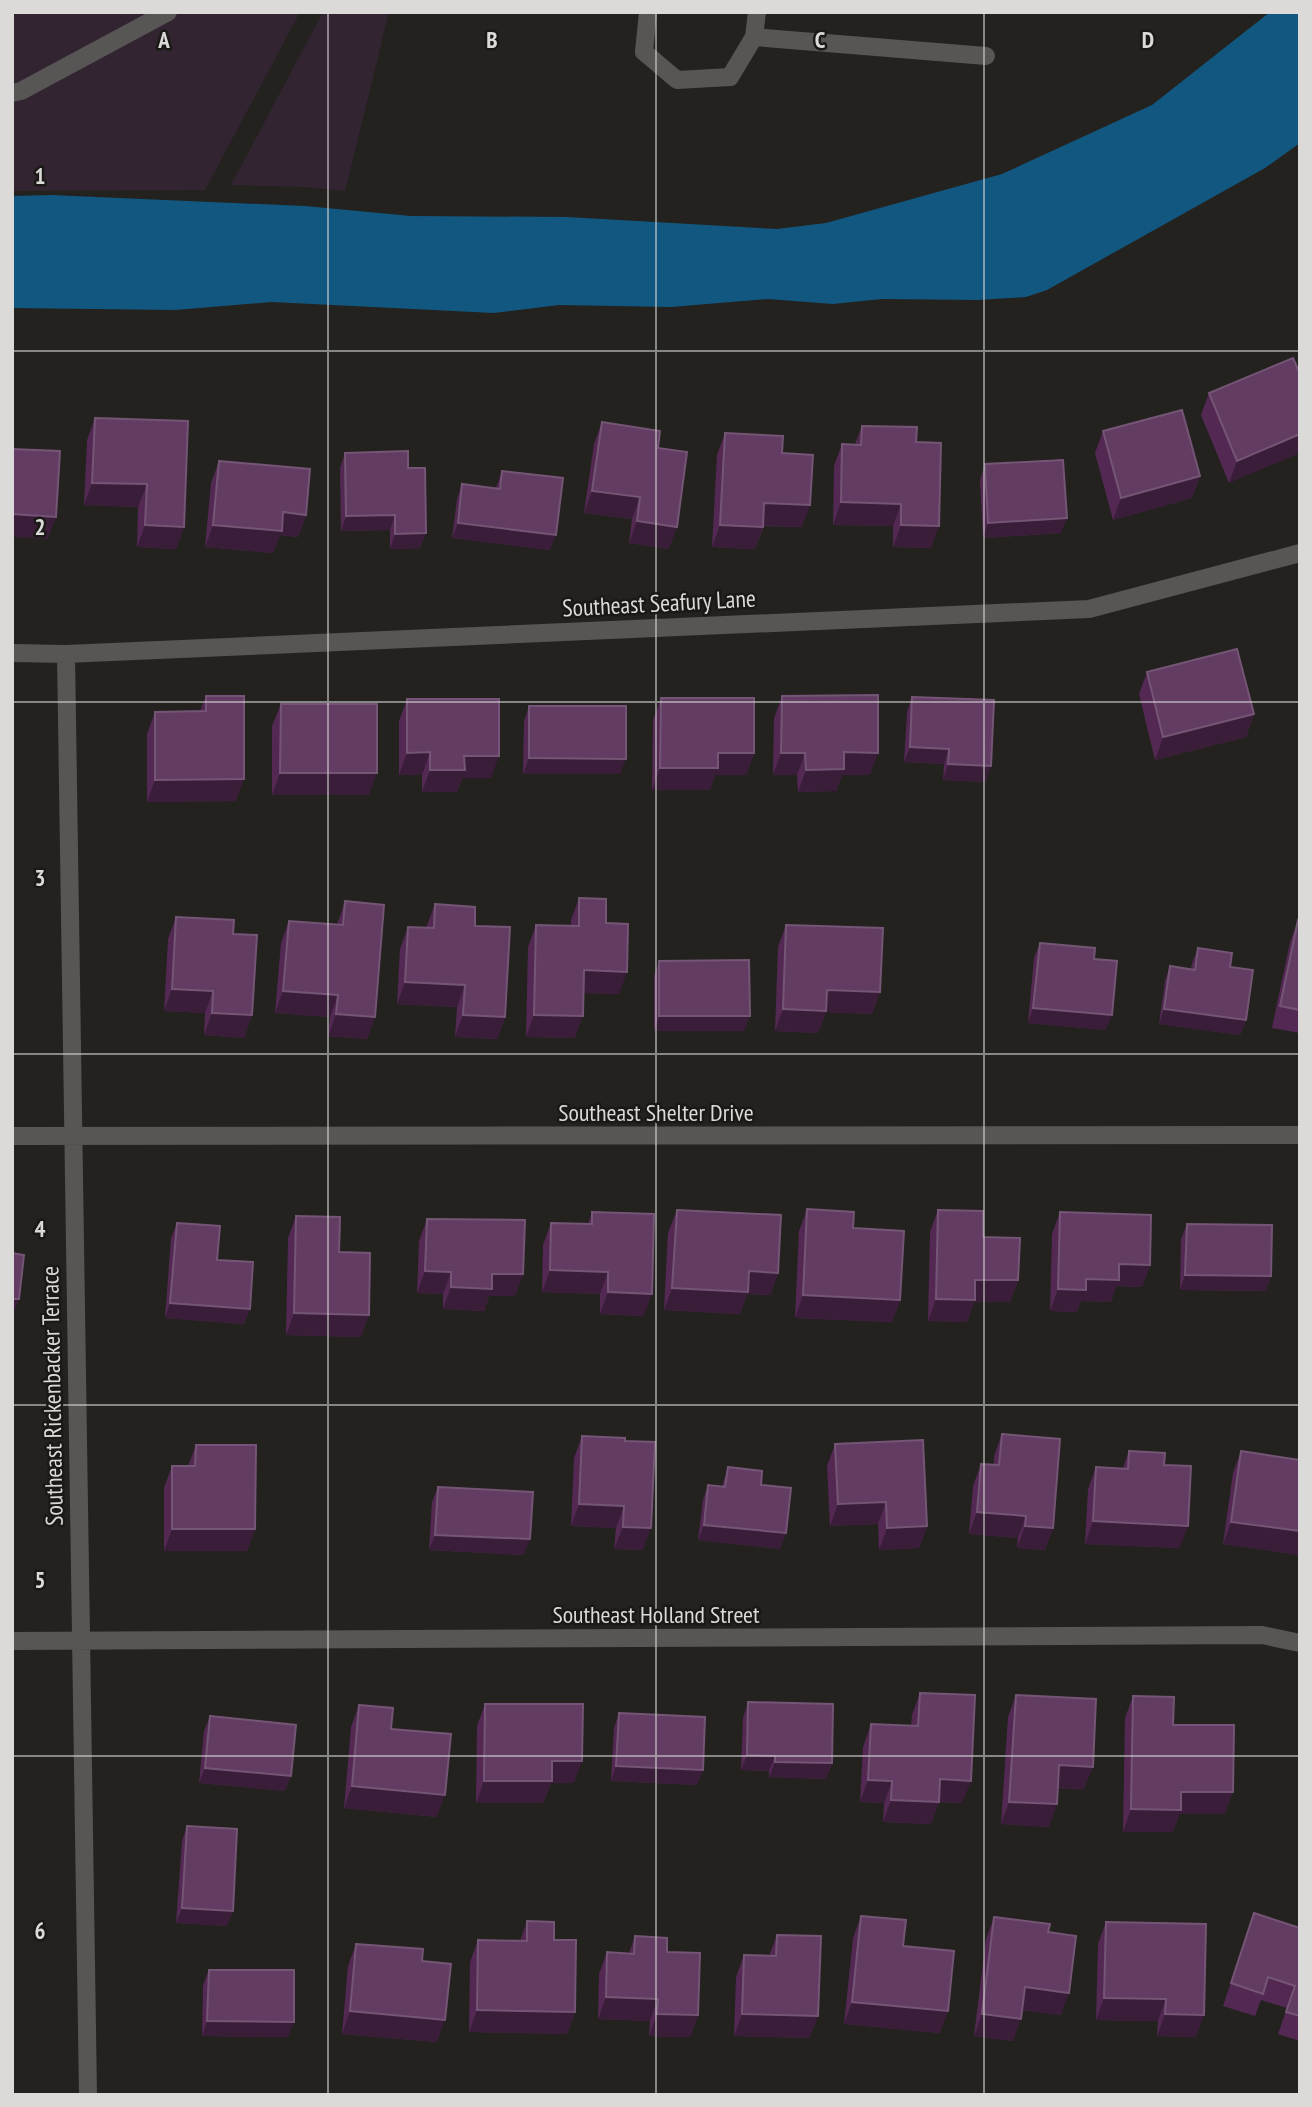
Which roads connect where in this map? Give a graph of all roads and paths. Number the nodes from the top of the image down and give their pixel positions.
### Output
1 (168, 12) edge
2 (648, 12) edge
3 (757, 12) edge
4 (754, 37) junction
5 (986, 56) dead end
6 (12, 93) edge
7 (1300, 553) edge
8 (12, 653) edge
9 (66, 654) junction
10 (72, 1135) junction
11 (1300, 1135) edge
12 (12, 1136) edge
13 (12, 1641) edge
14 (81, 1641) junction
15 (1300, 1643) edge
16 (88, 2095) edge

1 - 6 street
2 - 4 street
3 - 4 street
4 - 5 street
7 - 9 street, Southeast Seafury Lane
8 - 9 street, Southeast Seafury Lane
9 - 10 street, Southeast Rickenbacker Terrace
10 - 11 street, Southeast Shelter Drive
10 - 12 street, Southeast Shelter Drive
10 - 14 street, Southeast Rickenbacker Terrace
13 - 14 street, Southeast Holland Street
14 - 15 street, Southeast Holland Street
14 - 16 street, Southeast Rickenbacker Terrace

